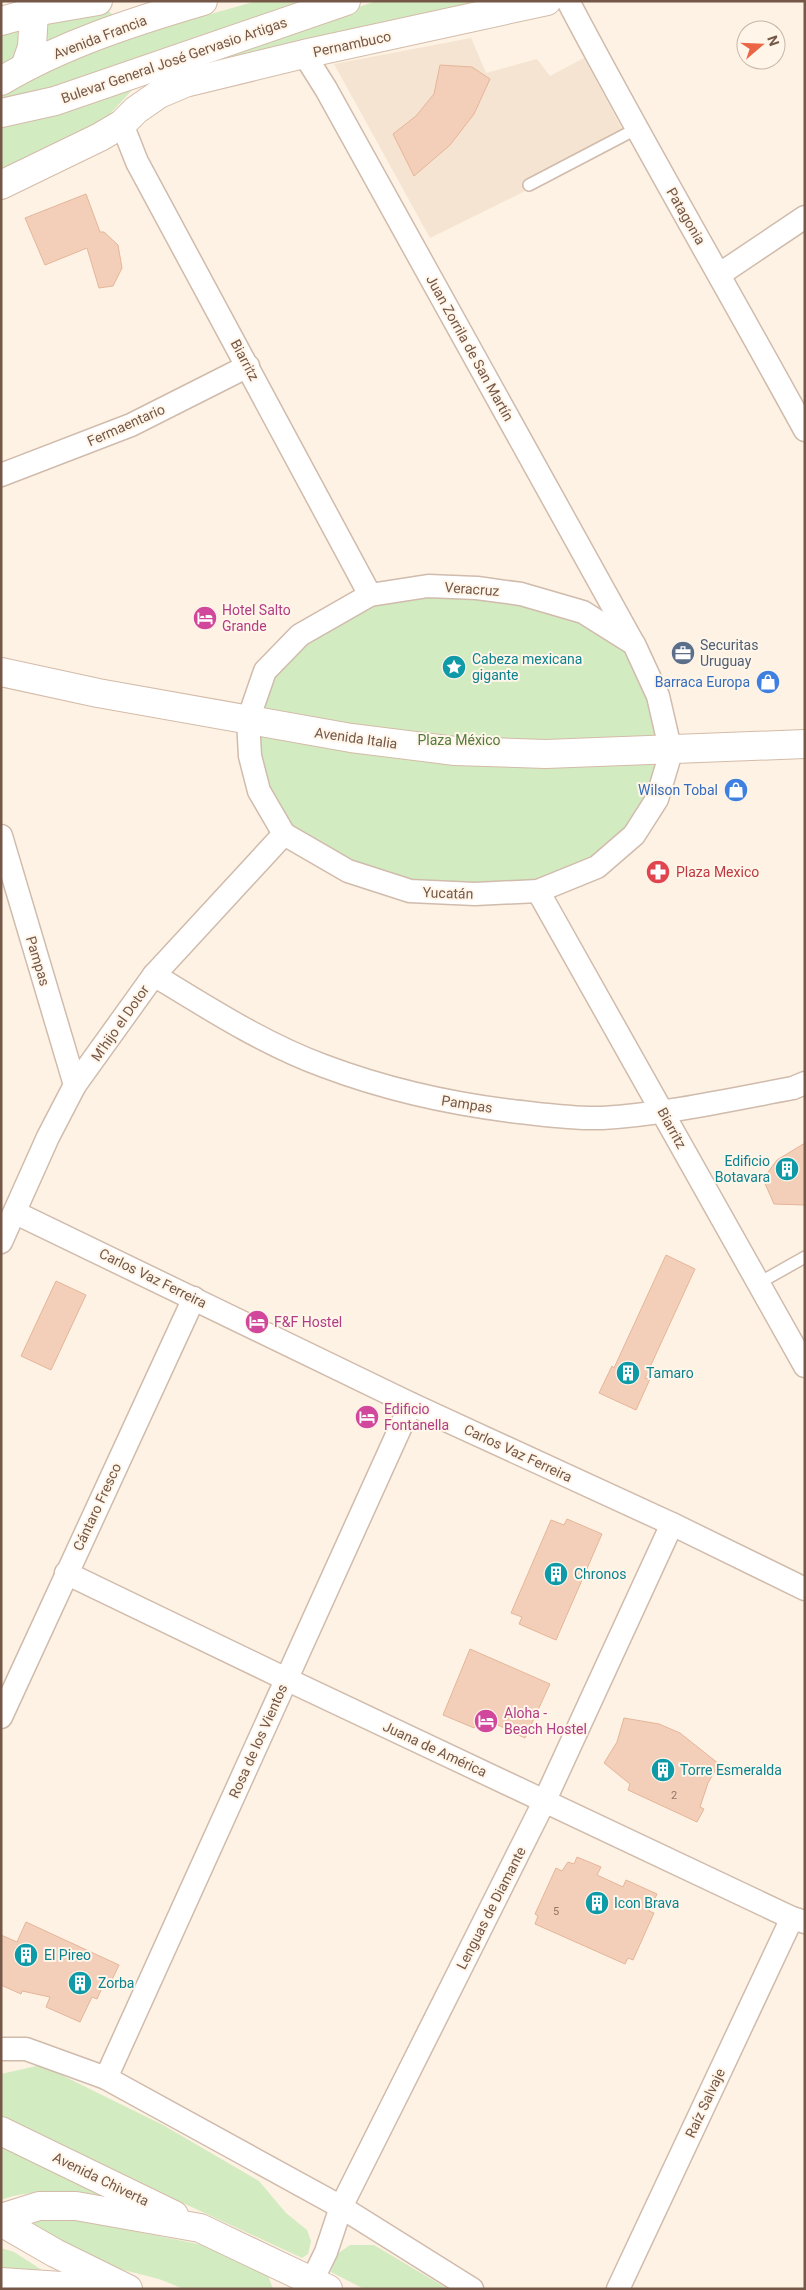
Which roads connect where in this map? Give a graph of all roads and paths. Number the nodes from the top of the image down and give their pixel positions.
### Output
1 (98, 1) edge
2 (203, 1) edge
3 (346, 1) edge
4 (547, 1) edge
5 (568, 1) edge
6 (32, 7) edge
7 (1, 21) edge
8 (304, 54) junction
9 (25, 67) junction
10 (1, 81) edge
11 (1, 113) edge
12 (122, 124) junction
13 (636, 129) junction
14 (1, 185) edge
15 (529, 185) dead end
16 (805, 217) edge
17 (720, 274) junction
18 (248, 366) junction
19 (805, 430) edge
20 (1, 475) edge
21 (370, 595) junction
22 (634, 644) junction
23 (1, 672) edge
24 (248, 720) junction
25 (805, 744) edge
26 (670, 748) junction
27 (284, 834) junction
28 (1, 836) edge
29 (538, 891) junction
30 (154, 975) junction
31 (805, 1084) edge
32 (75, 1085) junction
33 (663, 1112) junction
34 (16, 1213) junction
35 (1, 1242) edge
36 (805, 1258) edge
37 (759, 1284) junction
38 (194, 1298) junction
39 (805, 1366) edge
40 (411, 1404) junction
41 (672, 1524) junction
42 (66, 1572) junction
43 (805, 1589) edge
44 (286, 1679) junction
45 (1, 1717) edge
46 (545, 1800) junction
47 (798, 1920) edge
48 (1, 2049) edge
49 (106, 2078) junction
50 (1, 2131) edge
51 (341, 2207) junction
52 (1, 2218) edge
53 (1, 2222) edge
54 (200, 2228) junction
55 (1, 2282) edge
56 (316, 2286) edge
57 (107, 2289) edge
58 (128, 2289) edge
59 (472, 2289) edge
60 (618, 2289) edge

1 - 6 street
2 - 9 street, Avenida Francia
3 - 11 street, Bulevar General José Gervasio Artigas
4 - 8 street, Pernambuco
5 - 13 street, Patagonia
6 - 7 street
6 - 9 street
8 - 12 street, Pernambuco
8 - 22 street, Juan Zorrila de San Martín
9 - 10 street, Avenida Francia
12 - 14 street, Pernambuco
12 - 18 street, Biarritz
13 - 15 lane
13 - 17 street, Patagonia
16 - 17 street
17 - 19 street, Patagonia
18 - 20 street, Fermaentario
18 - 21 street, Biarritz
21 - 22 street, Veracruz
21 - 24 street, Veracruz
22 - 26 street
23 - 24 street, Avenida Italia
24 - 26 street, Avenida Italia
24 - 27 street, Yucatán
25 - 26 street, Avenida Italia
26 - 29 street, Yucatán
27 - 29 street, Yucatán
27 - 30 street, M'hijo el Dotor
28 - 32 street, Pampas
29 - 33 street, Biarritz
30 - 32 street, M'hijo el Dotor
30 - 33 street, Pampas
31 - 33 street, Pampas
32 - 34 street, M'hijo el Dotor
33 - 37 street, Biarritz
34 - 35 street, M'hijo el Dotor
34 - 38 street, Carlos Vaz Ferreira
36 - 37 lane
37 - 39 street, Biarritz
38 - 40 street, Carlos Vaz Ferreira
38 - 42 street, Cántaro Fresco
40 - 41 street, Carlos Vaz Ferreira
40 - 44 street, Rosa de los Vientos
41 - 43 street, Carlos Vaz Ferreira
41 - 46 street, Lenguas de Diamante
42 - 44 street, Juana de América
42 - 45 street, Cántaro Fresco
44 - 46 street, Juana de América
44 - 49 street, Rosa de los Vientos
46 - 47 street, Juana de América
46 - 51 street, Lenguas de Diamante
47 - 60 street, Raíz Salvaje
48 - 49 street
49 - 51 street
50 - 54 street, Avenida Chiverta
51 - 56 street, Lenguas de Diamante
51 - 59 street
52 - 54 street
53 - 58 street
54 - 56 street
55 - 57 street

